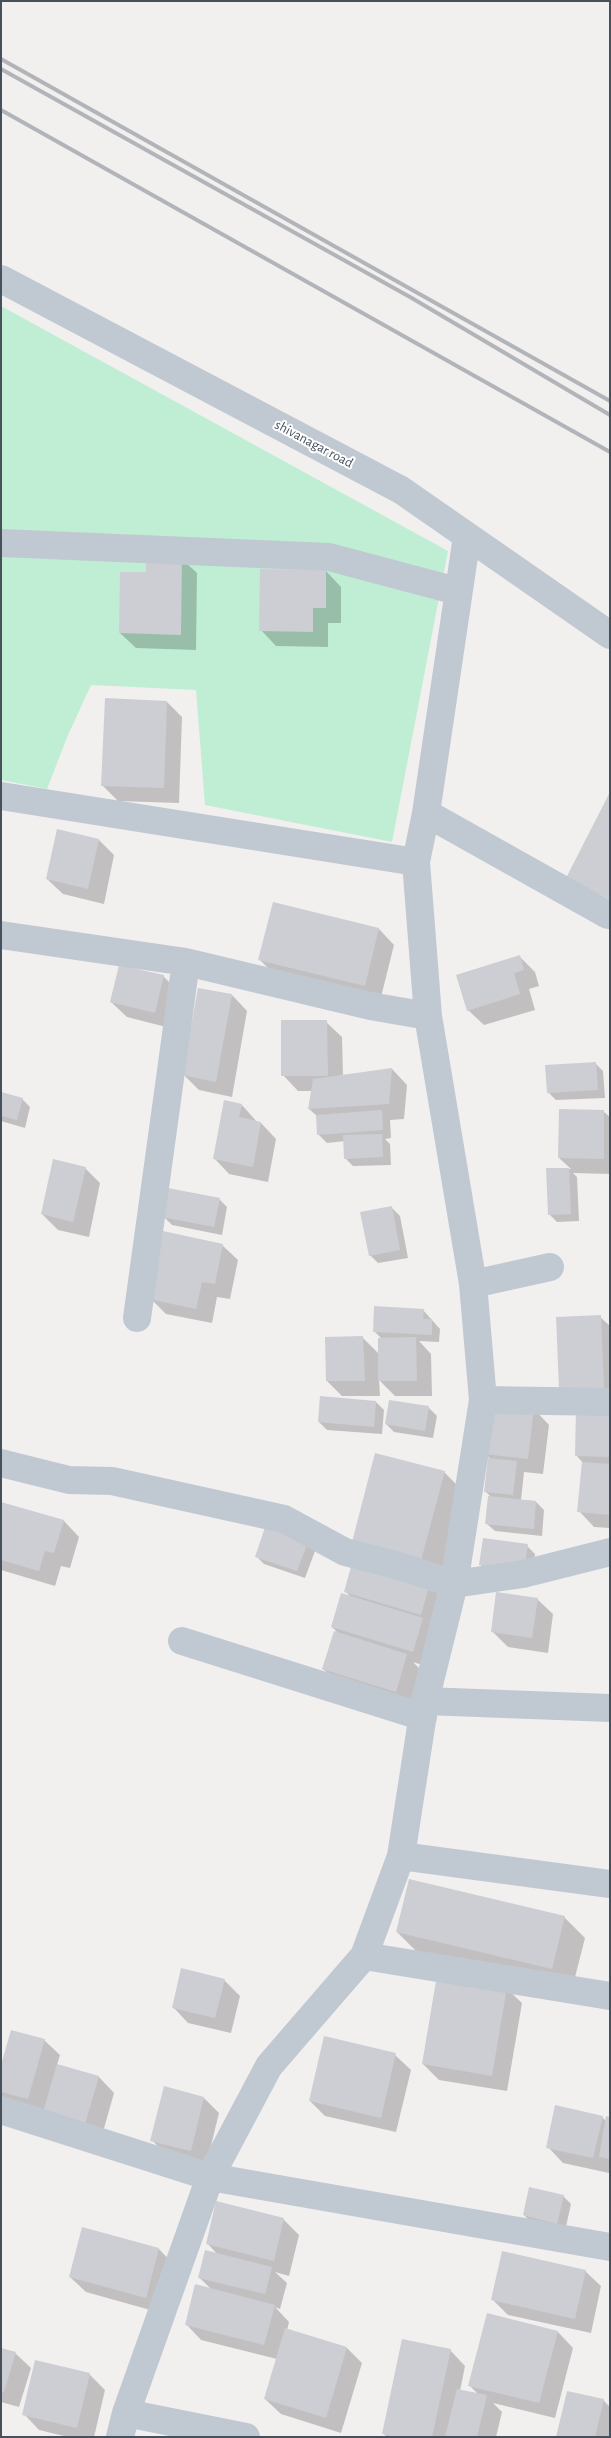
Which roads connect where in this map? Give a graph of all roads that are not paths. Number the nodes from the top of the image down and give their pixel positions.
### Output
1 (1, 279) edge
2 (467, 536) junction
3 (1, 543) edge
4 (457, 591) junction
5 (610, 635) edge
6 (1, 796) edge
7 (426, 813) junction
8 (416, 862) junction
9 (608, 915) dead end
10 (1, 935) edge
11 (186, 962) junction
12 (428, 1016) junction
13 (550, 1267) dead end
14 (473, 1284) junction
15 (137, 1318) dead end
16 (483, 1400) junction
17 (610, 1402) edge
18 (1, 1463) edge
19 (610, 1552) edge
20 (454, 1584) junction
21 (182, 1641) dead end
22 (610, 1708) edge
23 (424, 1709) junction
24 (401, 1856) junction
25 (610, 1884) edge
26 (364, 1956) junction
27 (610, 1996) edge
28 (1, 2110) edge
29 (210, 2177) junction
30 (610, 2248) edge
31 (123, 2425) edge
32 (246, 2437) edge

1 - 2 street, shivanagar road
2 - 4 street
2 - 5 street, shivanagar road
3 - 4 street
4 - 7 street
6 - 8 street
7 - 8 street
7 - 9 street
8 - 12 street
10 - 11 street
11 - 12 street
11 - 15 street
12 - 14 street
13 - 14 street
14 - 16 street
16 - 17 street
16 - 20 street
18 - 20 street
19 - 20 street
20 - 23 street
21 - 23 street
22 - 23 street
23 - 24 street
24 - 25 street
24 - 26 street
26 - 27 street
26 - 29 street
28 - 29 street
29 - 30 street
29 - 31 street
31 - 32 street

